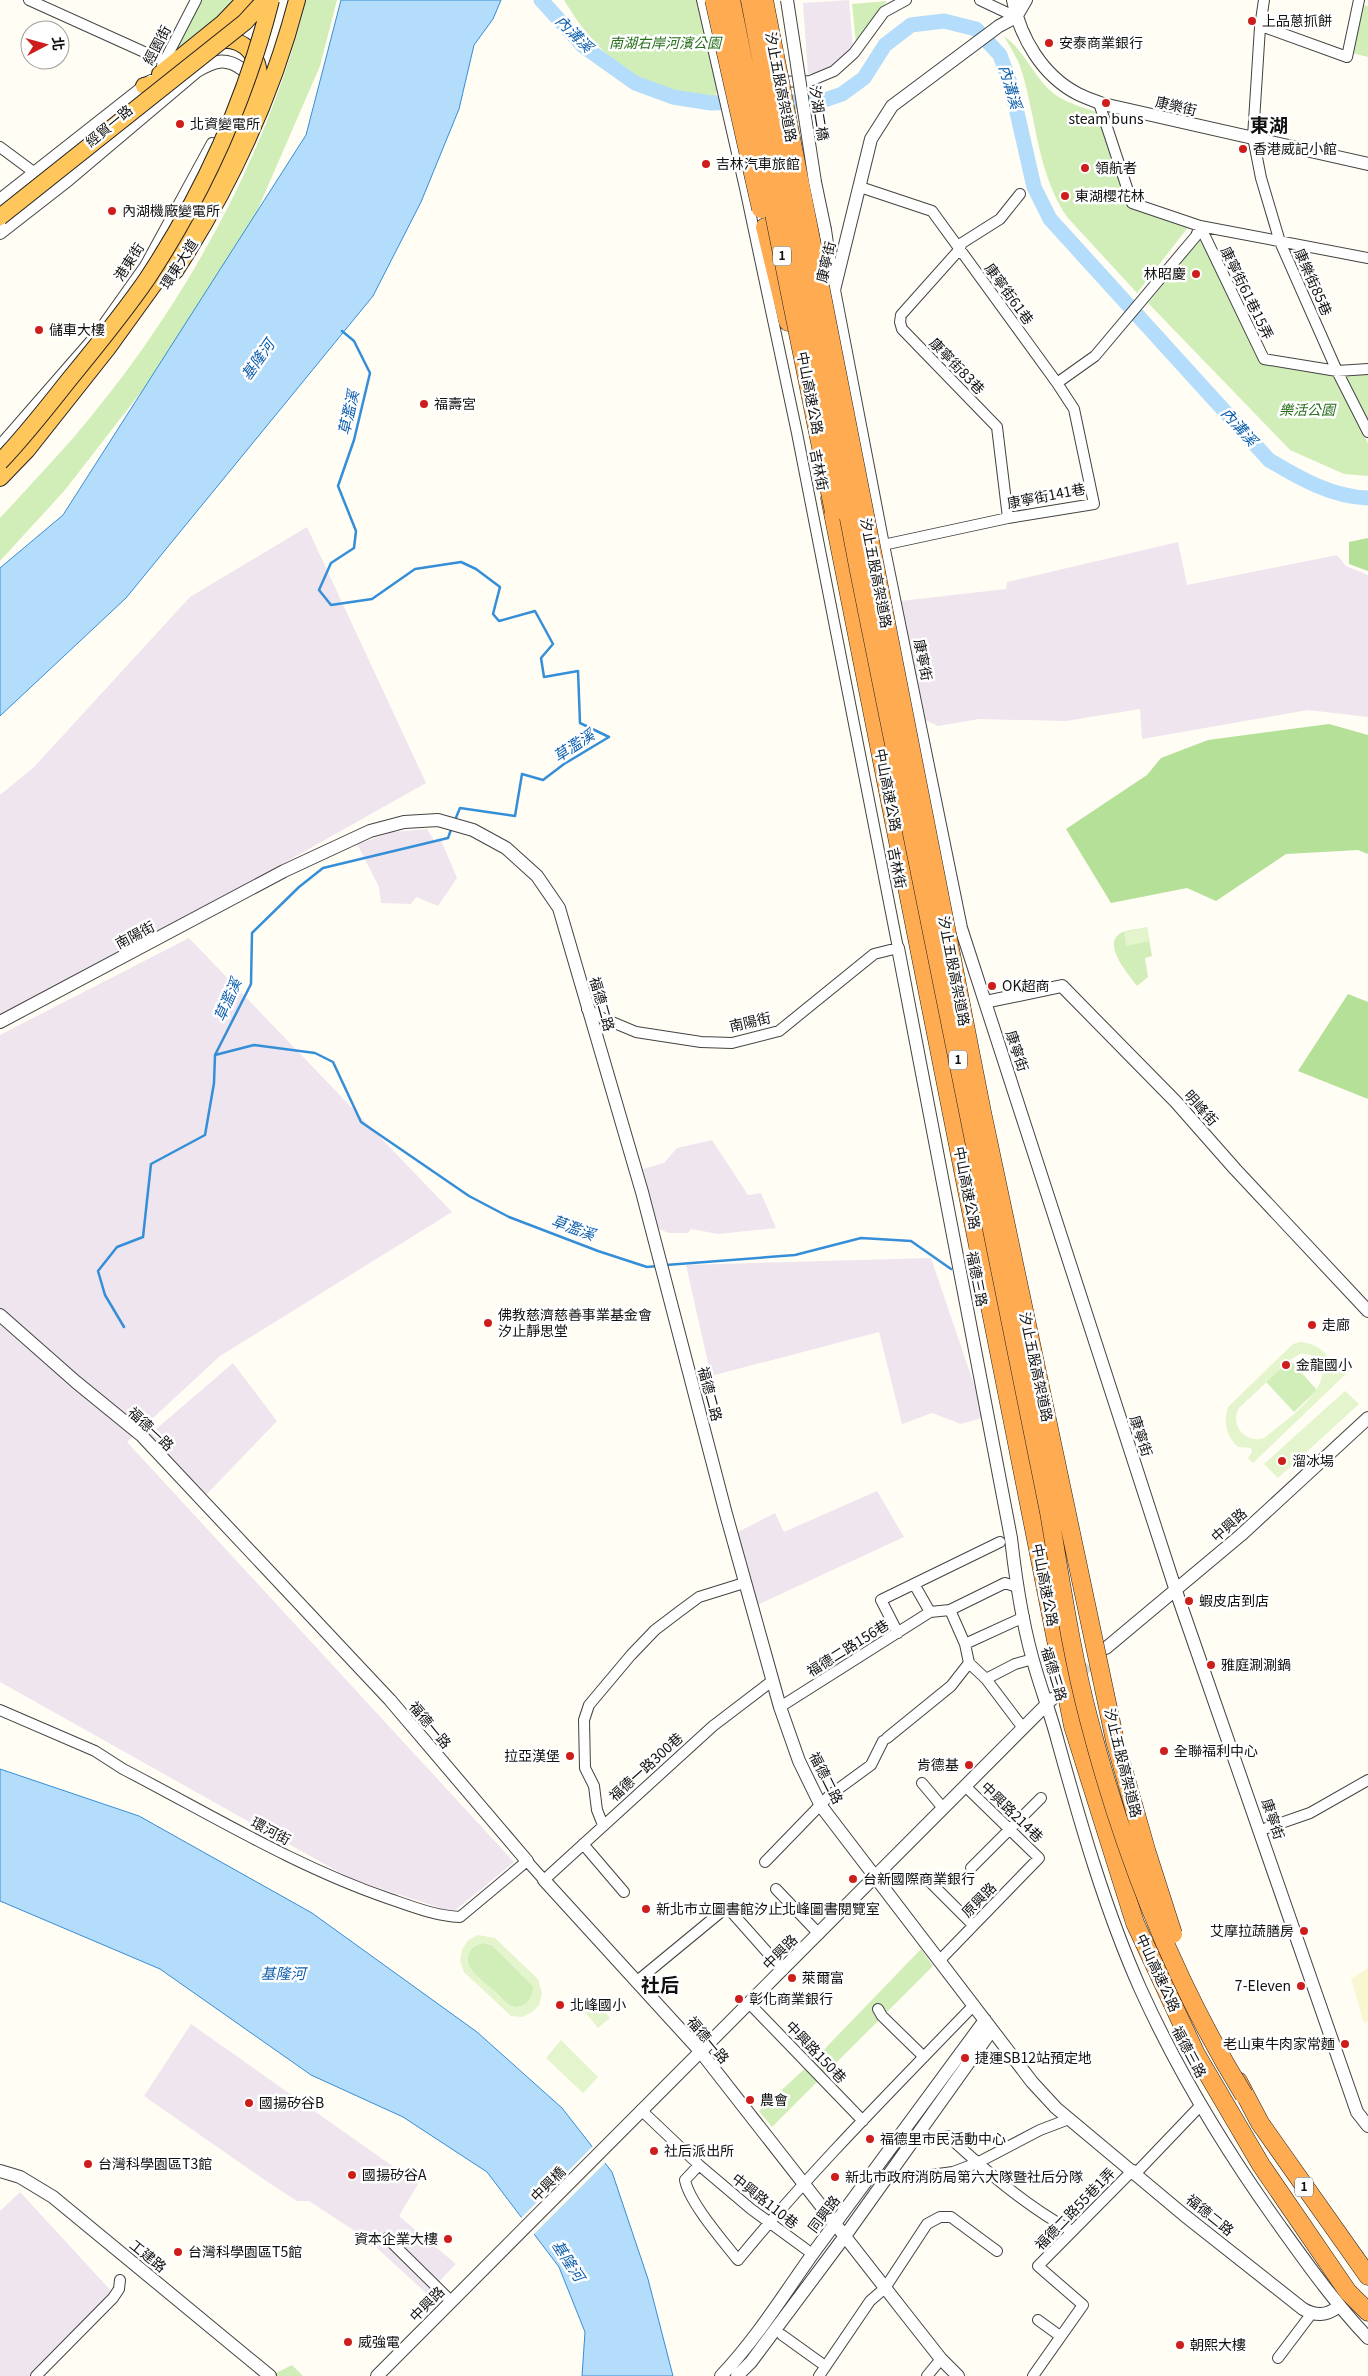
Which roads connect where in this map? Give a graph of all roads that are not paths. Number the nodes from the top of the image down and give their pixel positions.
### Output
1 (29, 0) edge
2 (196, 0) edge
3 (244, 0) edge
4 (265, 0) edge
5 (271, 0) edge
6 (297, 0) edge
7 (702, 0) edge
8 (714, 0) edge
9 (731, 0) edge
10 (750, 0) edge
11 (764, 0) edge
12 (787, 0) edge
13 (906, 0) edge
14 (980, 0) edge
15 (1013, 0) edge
16 (1026, 0) edge
17 (1264, 0) edge
18 (1362, 2) edge
19 (1016, 17) junction
20 (1260, 27) junction
21 (164, 61) junction
22 (242, 69) junction
23 (150, 82) junction
24 (722, 88) junction
25 (1099, 102) junction
26 (250, 103) junction
27 (1253, 137) junction
28 (0, 147) edge
29 (1368, 164) edge
30 (33, 172) junction
31 (860, 186) junction
32 (57, 188) junction
33 (1020, 194) dead end
34 (0, 200) edge
35 (0, 217) edge
36 (1200, 226) junction
37 (0, 233) edge
38 (1280, 242) junction
39 (959, 250) junction
40 (1368, 258) edge
41 (834, 290) junction
42 (1368, 369) edge
43 (1337, 371) junction
44 (1057, 383) junction
45 (1368, 432) edge
46 (0, 445) edge
47 (0, 462) edge
48 (0, 478) edge
49 (0, 492) edge
50 (834, 512) junction
51 (1008, 518) junction
52 (883, 545) junction
53 (284, 871) joint
54 (898, 948) junction
55 (985, 1002) junction
56 (587, 1008) junction
57 (0, 1022) edge
58 (1368, 1311) edge
59 (0, 1315) edge
60 (1368, 1418) edge
61 (1000, 1542) dead end
62 (744, 1583) junction
63 (914, 1584) junction
64 (1017, 1587) junction
65 (1176, 1591) junction
66 (950, 1610) junction
67 (930, 1612) junction
68 (1024, 1618) junction
69 (898, 1633) junction
70 (965, 1644) junction
71 (1106, 1648) tunnel mouth
72 (1033, 1659) junction
73 (969, 1663) junction
74 (986, 1679) junction
75 (772, 1681) junction
76 (1050, 1701) junction
77 (780, 1708) junction
78 (0, 1710) edge
79 (1023, 1728) junction
80 (1368, 1780) edge
81 (922, 1783) dead end
82 (965, 1786) junction
83 (1042, 1798) dead end
84 (821, 1806) junction
85 (943, 1808) junction
86 (603, 1825) junction
87 (1010, 1830) junction
88 (1261, 1830) junction
89 (583, 1844) junction
90 (1039, 1858) joint
91 (527, 1861) junction
92 (765, 1862) dead end
93 (971, 1868) dead end
94 (874, 1877) junction
95 (926, 1878) dead end
96 (544, 1880) junction
97 (776, 1889) dead end
98 (624, 1892) dead end
99 (973, 1925) junction
100 (819, 1934) junction
101 (939, 1961) junction
102 (783, 1970) junction
103 (636, 1982) junction
104 (749, 2003) junction
105 (974, 2005) junction
106 (878, 2009) dead end
107 (988, 2025) junction
108 (700, 2051) junction
109 (924, 2057) junction
110 (1244, 2095) junction
111 (1201, 2105) junction
112 (641, 2110) junction
113 (1070, 2119) junction
114 (863, 2121) junction
115 (1368, 2126) edge
116 (618, 2136) joint
117 (948, 2136) dead end
118 (977, 2163) junction
119 (699, 2165) junction
120 (0, 2172) edge
121 (1134, 2172) junction
122 (916, 2177) dead end
123 (804, 2186) junction
124 (770, 2222) junction
125 (836, 2224) junction
126 (1072, 2231) junction
127 (845, 2236) junction
128 (387, 2238) dead end
129 (806, 2250) dead end
130 (997, 2251) dead end
131 (499, 2254) joint
132 (1368, 2276) edge
133 (120, 2280) dead end
134 (885, 2288) junction
135 (452, 2301) junction
136 (1338, 2307) junction
137 (1368, 2312) edge
138 (1312, 2313) junction
139 (1038, 2320) dead end
140 (782, 2334) dead end
141 (1060, 2336) junction
142 (1368, 2338) edge
143 (1278, 2358) dead end
144 (941, 2359) junction
145 (820, 2363) dead end
146 (36, 2376) edge
147 (270, 2376) edge
148 (377, 2376) edge
149 (721, 2376) edge
150 (737, 2376) edge
151 (819, 2376) edge
152 (927, 2376) edge
153 (958, 2376) edge
154 (1033, 2376) edge

1 - 21 street
2 - 21 street, 經園街
3 - 23 highway
4 - 35 highway, bridge
5 - 47 highway, 環東大道, bridge
6 - 49 highway, 環東大道
7 - 24 street, 吉林街
8 - 50 highway, 1, bridge
9 - 50 highway, 中山高速公路 / 1, bridge
10 - 110 highway, 中山高速公路 / 1, bridge
11 - 110 highway, 汐止五股高架道路 / 1, bridge
12 - 41 street, 汐湖二橋, bridge
13 - 24 street
14 - 19 street
15 - 19 street, 康樂街
16 - 19 street
17 - 20 street, 康樂街85巷
18 - 20 street
19 - 25 street, 康樂街
19 - 31 street, 康寧街
20 - 27 street, 康樂街85巷
21 - 23 street, 經園街
22 - 26 highway
22 - 32 street, 經貿一路
22 - 46 street, 港東街
23 - 26 highway
23 - 30 street, 經貿一路
24 - 54 street, 吉林街
25 - 27 street, 康樂街
25 - 36 street
26 - 48 highway
27 - 29 street, 康樂街
27 - 38 street, 康樂街85巷
28 - 30 street
30 - 32 street
30 - 34 street, 經貿一路
31 - 39 street, 康寧街61巷
31 - 41 street, 康寧街
32 - 37 street, 經貿一路
33 - 39 street
36 - 38 street
36 - 43 street, 康寧街61巷15弄
36 - 44 street
38 - 40 street
38 - 43 street, 康樂街85巷
39 - 44 street, 康寧街61巷
39 - 51 street, 康寧街83巷
41 - 52 street, 康寧街
42 - 43 street, 康寧街61巷15弄
43 - 45 street, 康樂街85巷
44 - 51 street, 康寧街141巷
50 - 137 highway, 中山高速公路 / 1
51 - 52 street, 康寧街141巷
52 - 55 street, 康寧街
53 - 56 street, 福德二路
53 - 57 street, 南陽街
54 - 56 street, 南陽街
54 - 64 street, 福德三路
55 - 58 street, 明峰街
55 - 65 street, 康寧街
56 - 62 street, 福德二路
59 - 91 street, 福德一路
60 - 65 street, 中興路
61 - 63 street
62 - 75 street, 福德二路
62 - 86 street
63 - 67 street
63 - 69 street
64 - 66 street
64 - 68 street, 福德三路
65 - 71 street, 中興路
65 - 88 street, 康寧街
66 - 67 street
66 - 70 street
67 - 69 street, 福德二路156巷
68 - 70 street
68 - 72 street, 福德三路
69 - 77 street, 福德二路156巷
70 - 73 street
72 - 74 street
72 - 76 street, 福德三路
73 - 74 street
73 - 84 street
74 - 79 street
75 - 77 street, 福德二路
75 - 86 street, 福德一路300巷
76 - 79 street, 中興路
76 - 111 street, 福德三路
77 - 84 street, 福德二路
78 - 91 street, 環河街
79 - 82 street, 中興路
80 - 88 street
81 - 85 street
82 - 85 street, 中興路
82 - 87 street, 中興路214巷
83 - 87 street
84 - 92 street
84 - 94 street, 福德二路
85 - 94 street, 中興路
86 - 89 street, 福德一路300巷
87 - 90 street, 中興路214巷
87 - 93 street
88 - 115 street, 康寧街
89 - 96 street, 福德一路300巷
89 - 98 street
90 - 99 street, 原興路
91 - 96 street, 福德一路
94 - 100 street, 中興路
94 - 101 street, 福德二路
95 - 99 street
96 - 103 street, 福德一路
97 - 100 street
99 - 101 street, 原興路
100 - 102 street, 中興路
101 - 105 street, 福德二路
102 - 103 street
102 - 104 street, 中興路
103 - 108 street, 福德一路
104 - 108 street, 中興路
104 - 114 street, 中興路150巷
105 - 107 street, 福德二路
105 - 109 street
106 - 109 street
107 - 113 street, 福德二路
107 - 125 street, 同興路
107 - 127 street
108 - 112 street, 中興路
108 - 123 street, 福德一路
109 - 114 street
110 - 132 highway, 中山高速公路 / 1
111 - 121 street, 福德二路55巷1弄
111 - 136 street, 福德三路
112 - 116 street, 中興路
112 - 119 street, 中興路110巷
113 - 118 street
113 - 121 street, 福德二路
114 - 123 street
116 - 131 street, 中興橋
117 - 118 street
118 - 122 street
118 - 126 street
119 - 124 street, 中興路110巷
119 - 124 street
120 - 147 street, 工建路
121 - 126 street, 福德二路55巷1弄
121 - 138 street, 福德二路
123 - 124 street
123 - 125 street, 福德一路
124 - 129 street, 中興路110巷
125 - 127 street, 福德一路
125 - 149 street, 同興路
126 - 141 street, 福德二路55巷1弄
127 - 134 street, 福德一路
127 - 150 street
128 - 135 street
130 - 134 street
131 - 135 street, 中興路
133 - 146 street
134 - 144 street, 福德一路
134 - 151 street
135 - 148 street, 中興路
136 - 138 street
136 - 142 street, 福德三路
138 - 143 street
139 - 141 street
140 - 145 street
141 - 154 street
144 - 152 street
144 - 153 street, 福德一路

